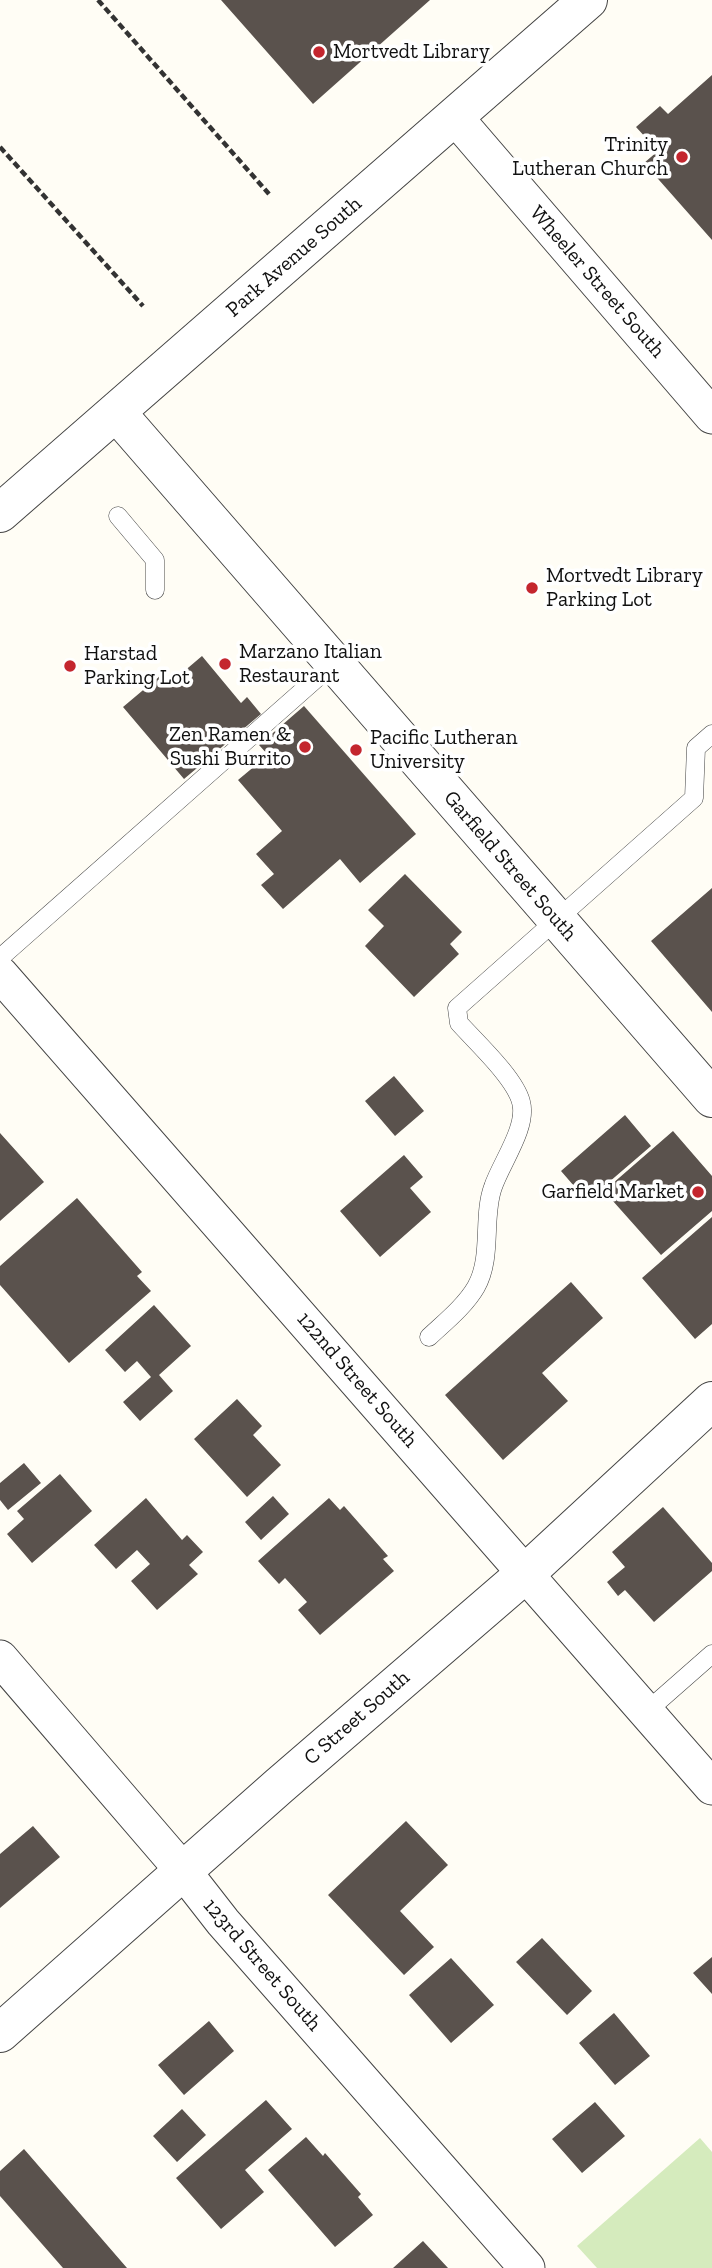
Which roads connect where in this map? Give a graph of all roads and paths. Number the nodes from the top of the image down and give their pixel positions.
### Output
1 (98, 0) edge
2 (588, 0) edge
3 (454, 117) junction
4 (0, 147) edge
5 (269, 194) dead end
6 (143, 306) dead end
7 (116, 412) junction
8 (712, 416) edge
9 (0, 513) edge
10 (118, 516) dead end
11 (155, 590) dead end
12 (334, 663) junction
13 (712, 734) edge
14 (557, 920) junction
15 (0, 958) edge
16 (0, 974) edge
17 (712, 1098) edge
18 (429, 1337) dead end
19 (712, 1401) edge
20 (526, 1573) junction
21 (712, 1654) edge
22 (0, 1658) edge
23 (646, 1712) junction
24 (712, 1787) edge
25 (184, 1872) junction
26 (0, 2033) edge
27 (527, 2268) edge

1 - 5 path
2 - 3 street, Park Avenue South
3 - 7 street, Park Avenue South
3 - 8 street, Wheeler Street South
4 - 6 path
7 - 9 street, Park Avenue South
7 - 12 street, Garfield Street South
10 - 11 lane
12 - 14 street, Garfield Street South
12 - 15 lane
13 - 14 lane
14 - 17 street, Garfield Street South
14 - 18 lane
16 - 20 street, 122nd Street South
19 - 20 street, C Street South
20 - 23 street, 122nd Street South
20 - 25 street, C Street South
21 - 23 lane
22 - 25 street, 123rd Street South
23 - 24 street, 122nd Street South
25 - 26 street, C Street South
25 - 27 street, 123rd Street South

